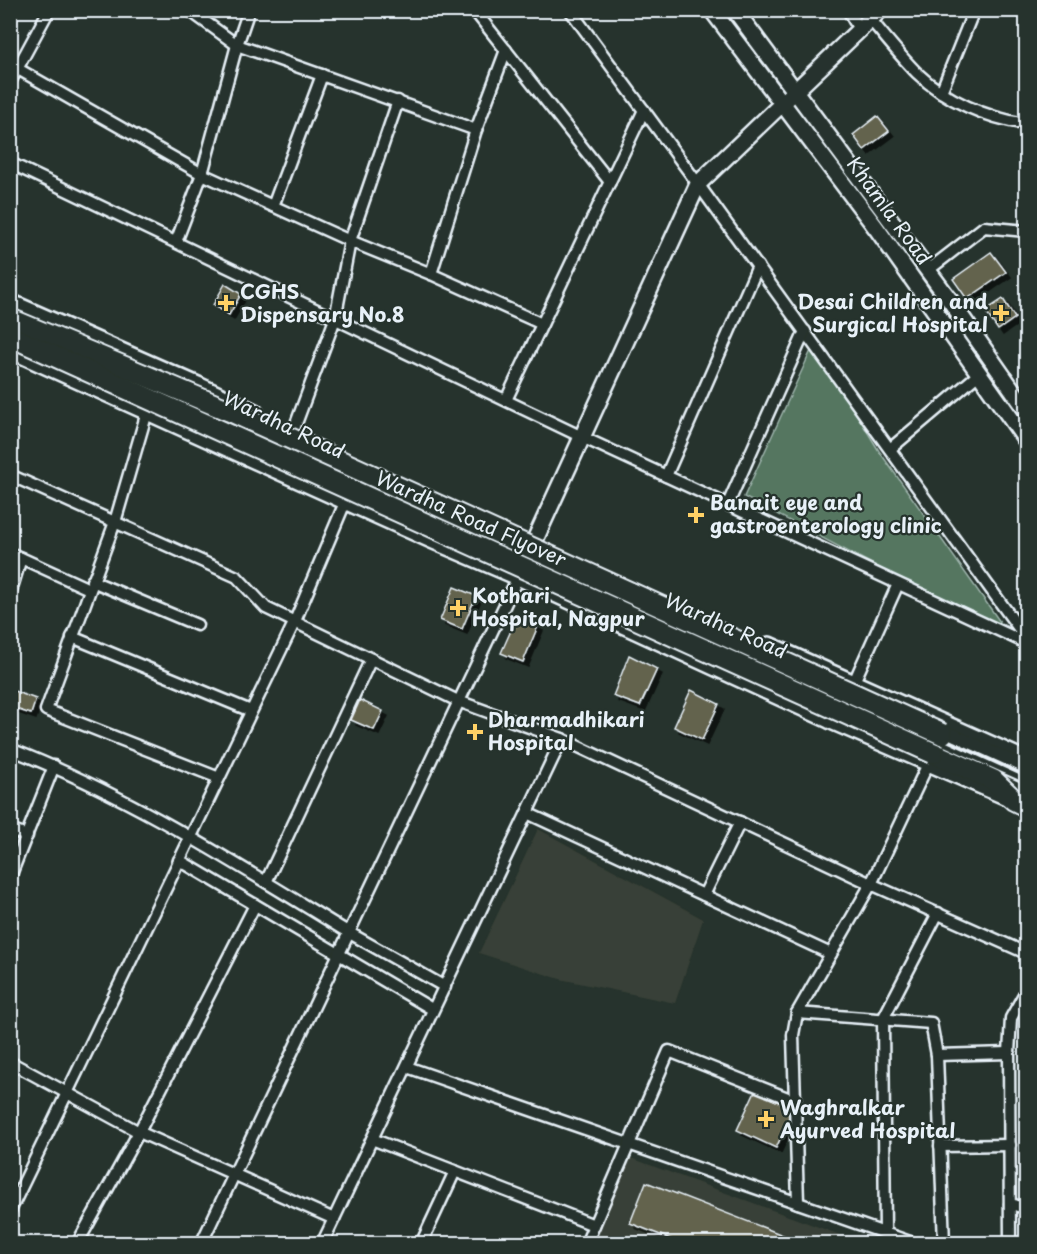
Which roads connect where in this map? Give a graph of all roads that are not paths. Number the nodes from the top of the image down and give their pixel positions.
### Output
1 (49, 10) edge
2 (189, 10) edge
3 (249, 10) edge
4 (474, 10) edge
5 (570, 10) edge
6 (712, 10) edge
7 (735, 10) edge
8 (848, 10) edge
9 (974, 10) edge
10 (870, 21) edge
11 (237, 45) junction
12 (506, 50) junction
13 (18, 69) junction
14 (322, 75) junction
15 (10, 82) edge
16 (942, 92) junction
17 (795, 93) junction
18 (398, 101) junction
19 (783, 105) junction
20 (644, 110) junction
21 (1026, 122) edge
22 (476, 130) junction
23 (10, 163) edge
24 (202, 174) junction
25 (610, 182) junction
26 (698, 184) junction
27 (273, 206) junction
28 (1026, 231) edge
29 (350, 241) junction
30 (176, 242) junction
31 (758, 266) junction
32 (927, 271) junction
33 (431, 274) junction
34 (10, 302) edge
35 (10, 319) edge
36 (335, 319) junction
37 (542, 324) junction
38 (805, 331) junction
39 (10, 336) edge
40 (10, 350) edge
41 (980, 373) junction
42 (506, 400) junction
43 (1026, 409) edge
44 (147, 412) junction
45 (294, 429) junction
46 (582, 436) junction
47 (1026, 440) edge
48 (890, 449) junction
49 (10, 475) edge
50 (666, 476) junction
51 (346, 500) junction
52 (728, 504) junction
53 (115, 522) junction
54 (534, 540) junction
55 (16, 555) edge
56 (518, 577) junction
57 (898, 584) junction
58 (91, 585) junction
59 (10, 594) edge
60 (295, 621) junction
61 (196, 625) dead end
62 (72, 637) junction
63 (1026, 638) edge
64 (1026, 644) edge
65 (371, 659) junction
66 (854, 682) junction
67 (458, 701) junction
68 (251, 711) junction
69 (562, 740) junction
70 (10, 749) edge
71 (1026, 760) edge
72 (928, 764) junction
73 (54, 766) junction
74 (1026, 772) edge
75 (219, 778) junction
76 (1020, 803) edge
77 (527, 813) junction
78 (740, 822) junction
79 (10, 830) edge
80 (27, 836) junction
81 (190, 839) junction
82 (180, 858) junction
83 (10, 877) edge
84 (266, 882) junction
85 (871, 884) junction
86 (704, 895) junction
87 (255, 905) junction
88 (938, 913) junction
89 (348, 934) junction
90 (340, 952) junction
91 (1026, 953) edge
92 (831, 954) junction
93 (445, 987) junction
94 (1026, 991) edge
95 (432, 1009) junction
96 (797, 1013) junction
97 (883, 1019) junction
98 (1009, 1053) junction
99 (937, 1055) junction
100 (10, 1062) edge
101 (407, 1067) junction
102 (67, 1093) junction
103 (795, 1101) junction
104 (139, 1131) junction
105 (372, 1140) junction
106 (628, 1144) junction
107 (1010, 1145) junction
108 (940, 1146) junction
109 (455, 1172) junction
110 (234, 1174) junction
111 (798, 1203) junction
112 (1010, 1204) junction
113 (1026, 1208) edge
114 (10, 1211) edge
115 (334, 1219) junction
116 (594, 1225) junction
117 (885, 1233) junction
118 (77, 1244) edge
119 (201, 1244) edge
120 (322, 1244) edge
121 (420, 1244) edge
122 (586, 1244) edge
123 (915, 1244) edge
124 (944, 1244) edge
125 (1010, 1244) edge

1 - 13 street
2 - 11 street
3 - 11 street
4 - 12 street
5 - 20 street
6 - 19 street, Khamla Road
7 - 17 street, Khamla Road
8 - 10 street
9 - 16 street
10 - 16 street
10 - 17 street
11 - 14 street
11 - 24 street
12 - 22 street
12 - 25 street
13 - 15 street
13 - 24 street
14 - 18 street
14 - 27 street
16 - 21 street
17 - 19 street
17 - 32 street, Khamla Road
18 - 22 street
18 - 29 street
19 - 26 street
19 - 41 street, Khamla Road
20 - 25 street
20 - 26 street
22 - 33 street
23 - 30 street
24 - 27 street
24 - 30 street
25 - 37 street
26 - 31 street
26 - 46 street
27 - 29 street
28 - 32 street
29 - 33 street
29 - 36 street
30 - 36 street
31 - 38 street
31 - 50 street
32 - 43 street, Khamla Road
33 - 37 street
34 - 45 street, Wardha Road
35 - 74 highway, Wardha Road Flyover, bridge
36 - 42 street
36 - 45 street
37 - 42 street
38 - 48 street
38 - 52 street
39 - 76 highway, Wardha Road Flyover, bridge
40 - 44 street
41 - 47 street, Khamla Road
41 - 48 street
42 - 46 street
44 - 51 street
44 - 53 street
45 - 54 street, Wardha Road
46 - 50 street
46 - 54 street
48 - 63 street
49 - 53 street
50 - 52 street
51 - 56 street
51 - 60 street
52 - 57 street
53 - 58 street
53 - 60 street
54 - 56 street
54 - 66 street, Wardha Road
55 - 58 street
55 - 59 street
56 - 67 street
56 - 72 street
57 - 64 street
57 - 66 street
58 - 61 street
58 - 62 street
60 - 65 street
60 - 68 street
62 - 68 street
62 - 75 street
65 - 67 street
65 - 84 street
66 - 71 street, Wardha Road
67 - 69 street
67 - 89 street
68 - 75 street
69 - 77 street
69 - 78 street
70 - 73 street
72 - 76 street
72 - 85 street
73 - 80 street
73 - 81 street
75 - 81 street
77 - 86 street
77 - 93 street
78 - 85 street
78 - 86 street
79 - 80 street
80 - 83 street
81 - 82 street
81 - 84 street
82 - 87 street
82 - 102 street
84 - 89 street
85 - 88 street
85 - 92 street
86 - 92 street
87 - 90 street
87 - 104 street
88 - 91 street
88 - 97 street
89 - 90 street
89 - 93 street
90 - 95 street
90 - 110 street
92 - 96 street
93 - 95 street
94 - 98 street
95 - 101 street
96 - 97 street
96 - 103 street
97 - 99 street
97 - 117 street
98 - 99 street
98 - 107 street
99 - 108 street
100 - 102 street
101 - 105 street
101 - 106 street
102 - 104 street
102 - 114 street
103 - 106 street
103 - 111 street
104 - 110 street
104 - 118 street
105 - 109 street
105 - 115 street
106 - 111 street
106 - 116 street
107 - 108 street
107 - 112 street
108 - 124 street
109 - 116 street
109 - 121 street
110 - 115 street
110 - 119 street
111 - 117 street
112 - 113 street
112 - 125 street
115 - 120 street
116 - 122 street
117 - 123 street

